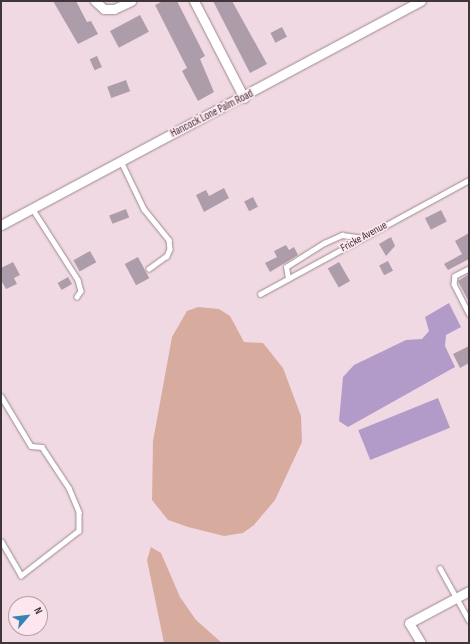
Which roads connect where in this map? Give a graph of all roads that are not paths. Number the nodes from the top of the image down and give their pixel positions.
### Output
1 (95, 1) edge
2 (131, 1) edge
3 (194, 1) edge
4 (422, 1) edge
5 (244, 98) junction
6 (121, 161) junction
7 (469, 180) edge
8 (32, 208) junction
9 (1, 225) edge
10 (363, 238) junction
11 (469, 268) edge
12 (149, 269) dead end
13 (288, 279) junction
14 (260, 294) dead end
15 (77, 297) dead end
16 (468, 310) edge
17 (1, 396) edge
18 (1, 542) edge
19 (440, 568) dead end
20 (469, 590) edge
21 (457, 597) junction
22 (469, 620) edge
23 (421, 643) edge

1 - 2 street
3 - 5 street
4 - 5 street, Hancock Lone Palm Road
5 - 6 street, Hancock Lone Palm Road
6 - 8 street, Hancock Lone Palm Road
6 - 12 lane
7 - 10 lane, Fricke Avenue
8 - 9 street, Hancock Lone Palm Road
8 - 15 lane
10 - 13 lane, Fricke Avenue
10 - 13 lane
11 - 16 lane
13 - 14 lane, Fricke Avenue
17 - 18 lane
19 - 21 lane
20 - 21 street
21 - 22 lane
21 - 23 street

